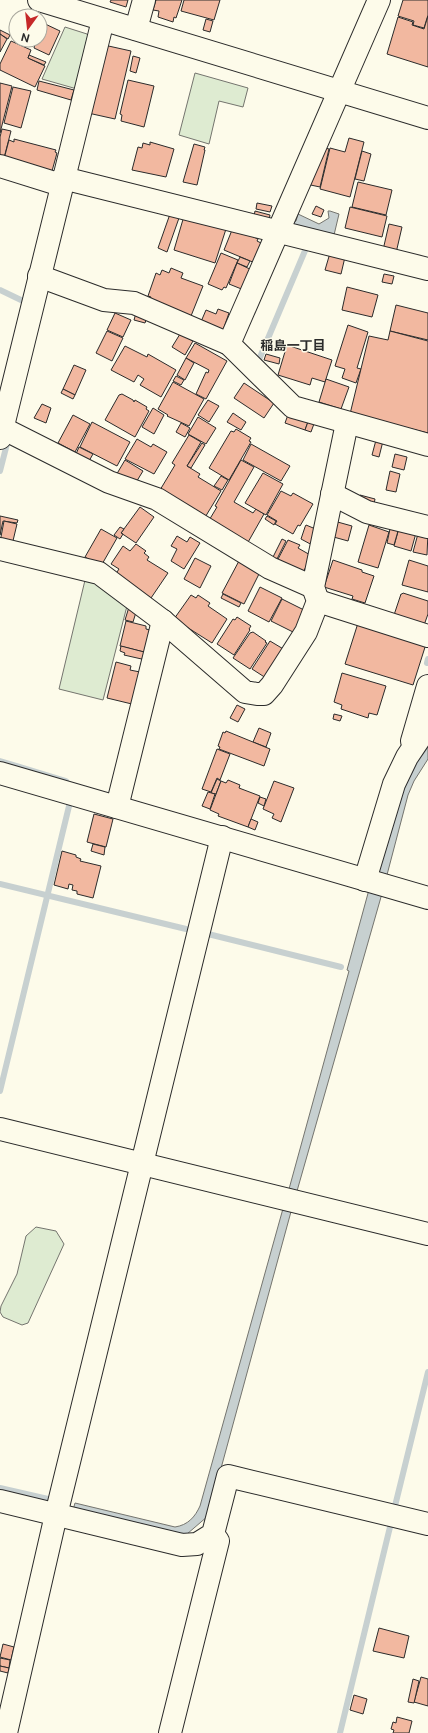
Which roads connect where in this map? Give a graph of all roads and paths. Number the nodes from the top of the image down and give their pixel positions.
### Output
1 (39, 0) edge
2 (144, 0) edge
3 (379, 0) edge
4 (71, 5) edge
5 (102, 20) junction
6 (136, 29) junction
7 (340, 92) junction
8 (428, 118) edge
9 (0, 166) edge
10 (62, 182) junction
11 (277, 231) junction
12 (428, 269) edge
13 (39, 276) junction
14 (229, 344) junction
15 (347, 423) junction
16 (1, 431) edge
17 (428, 445) edge
18 (332, 494) junction
19 (428, 527) edge
20 (0, 550) edge
21 (315, 594) junction
22 (163, 621) junction
23 (428, 636) edge
24 (428, 686) edge
25 (428, 726) edge
26 (407, 758) junction
27 (0, 773) edge
28 (117, 807) junction
29 (222, 837) junction
30 (374, 882) junction
31 (428, 898) edge
32 (0, 1129) edge
33 (142, 1164) junction
34 (428, 1234) edge
35 (0, 1501) edge
36 (56, 1514) junction
37 (428, 1524) edge
38 (213, 1534) junction
39 (6, 1733) edge
40 (170, 1733) edge

1 - 4 street
2 - 6 street
3 - 7 street
4 - 5 street
5 - 6 street
5 - 10 street
6 - 7 street
7 - 8 street
7 - 11 street
9 - 10 street
10 - 11 street
10 - 13 street
11 - 12 street
11 - 14 street
13 - 14 street
13 - 16 street
14 - 15 street
15 - 17 street
15 - 18 street
16 - 21 street
18 - 19 street
18 - 21 street
20 - 22 street
21 - 22 street
21 - 23 street
22 - 28 street
24 - 26 street
25 - 26 street
26 - 30 street
27 - 28 street
28 - 29 street
29 - 30 street
29 - 33 street
30 - 31 street
32 - 33 street
33 - 34 street
33 - 36 street
35 - 36 street
36 - 38 street
36 - 39 street
37 - 38 street
38 - 40 street

